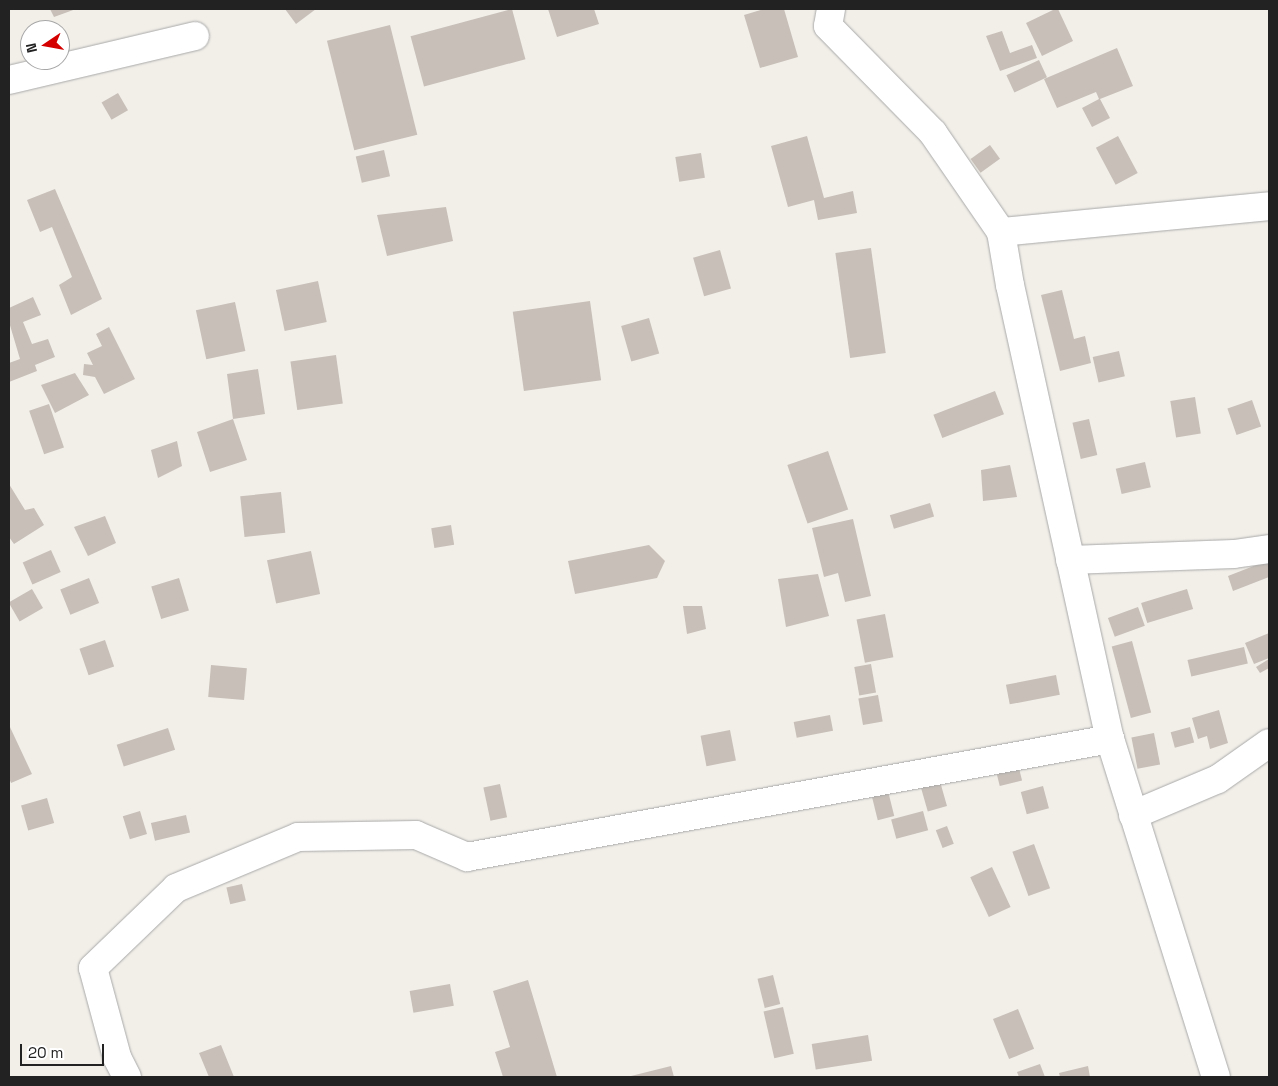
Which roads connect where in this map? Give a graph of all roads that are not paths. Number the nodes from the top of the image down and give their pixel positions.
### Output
1 (831, 9) edge
2 (195, 36) dead end
3 (9, 80) edge
4 (1269, 206) edge
5 (1001, 232) junction
6 (1269, 549) edge
7 (1070, 560) junction
8 (1110, 739) junction
9 (1269, 742) edge
10 (1134, 814) junction
11 (126, 1077) edge
12 (1216, 1077) edge

1 - 5 street
2 - 3 street
4 - 5 street
5 - 7 street
6 - 7 street
7 - 8 street
8 - 10 street
8 - 11 street
9 - 10 street
10 - 12 street

